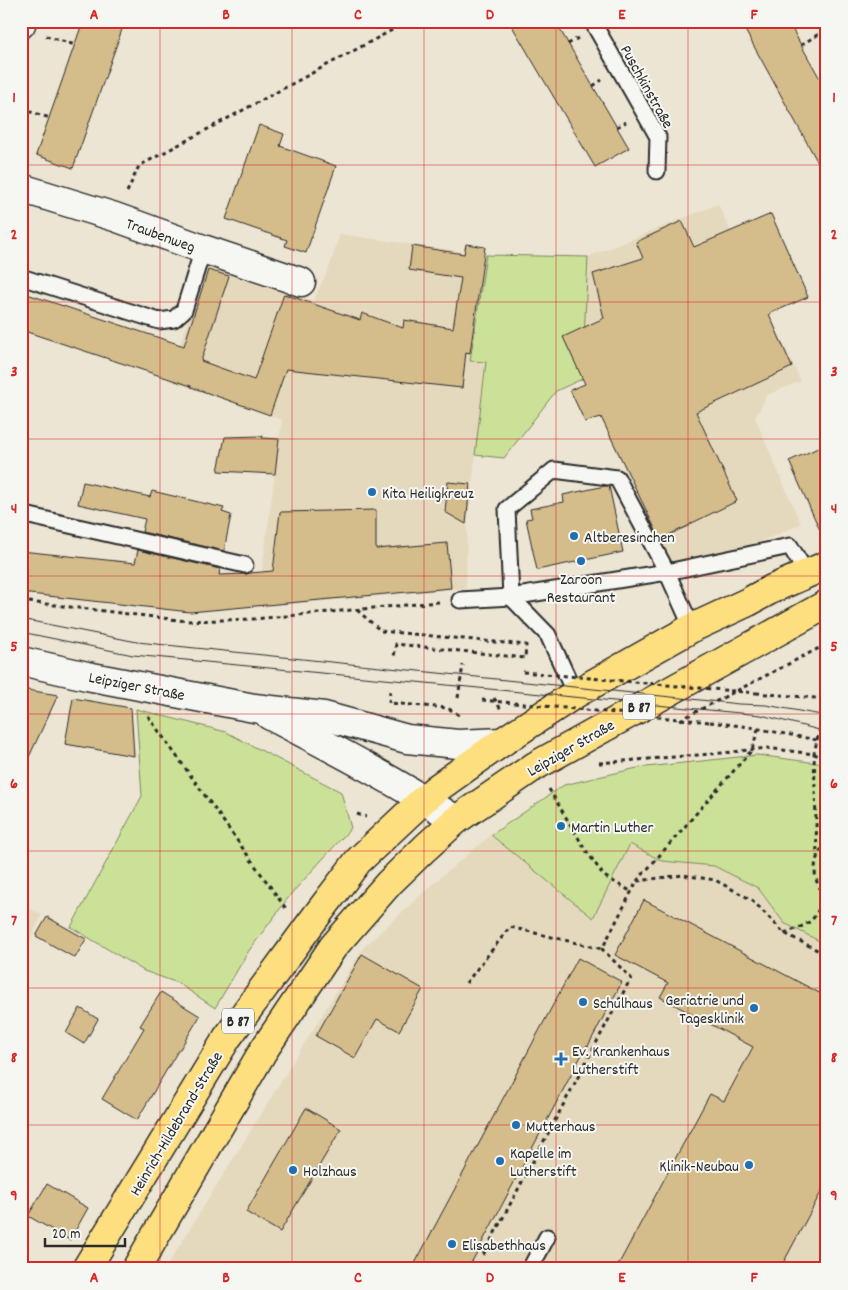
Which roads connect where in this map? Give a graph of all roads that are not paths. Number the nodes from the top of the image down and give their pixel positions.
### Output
1 (592, 21) edge
2 (657, 171) dead end
3 (21, 188) edge
4 (203, 249) junction
5 (21, 276) edge
6 (301, 282) dead end
7 (21, 514) edge
8 (245, 564) dead end
9 (817, 570) edge
10 (667, 572) junction
11 (511, 597) junction
12 (460, 600) road end
13 (827, 604) edge
14 (692, 628) junction
15 (21, 661) edge
16 (575, 694) junction
17 (254, 708) junction
18 (502, 742) junction
19 (424, 799) junction
20 (456, 820) junction
21 (547, 1238) dead end
22 (86, 1269) edge
23 (136, 1269) edge
24 (530, 1269) edge

1 - 2 lane, Puschkinstraße
3 - 4 street, Traubenweg
4 - 5 lane
4 - 6 street, Traubenweg
7 - 8 lane
9 - 10 lane
9 - 14 main road, B 87
10 - 11 lane
10 - 11 lane
10 - 14 lane
11 - 12 lane
11 - 16 lane
13 - 20 main road, Leipziger Straße / B 87
14 - 16 main road, B 87
15 - 17 street, Leipziger Straße
16 - 18 main road, B 87
17 - 18 street, Leipziger Straße
17 - 19 street, Leipziger Straße
18 - 19 main road, B 87
19 - 20 street, Leipziger Straße
19 - 22 main road, Heinrich-Hildebrand-Straße / B 87
20 - 23 main road, B 87
21 - 24 lane

